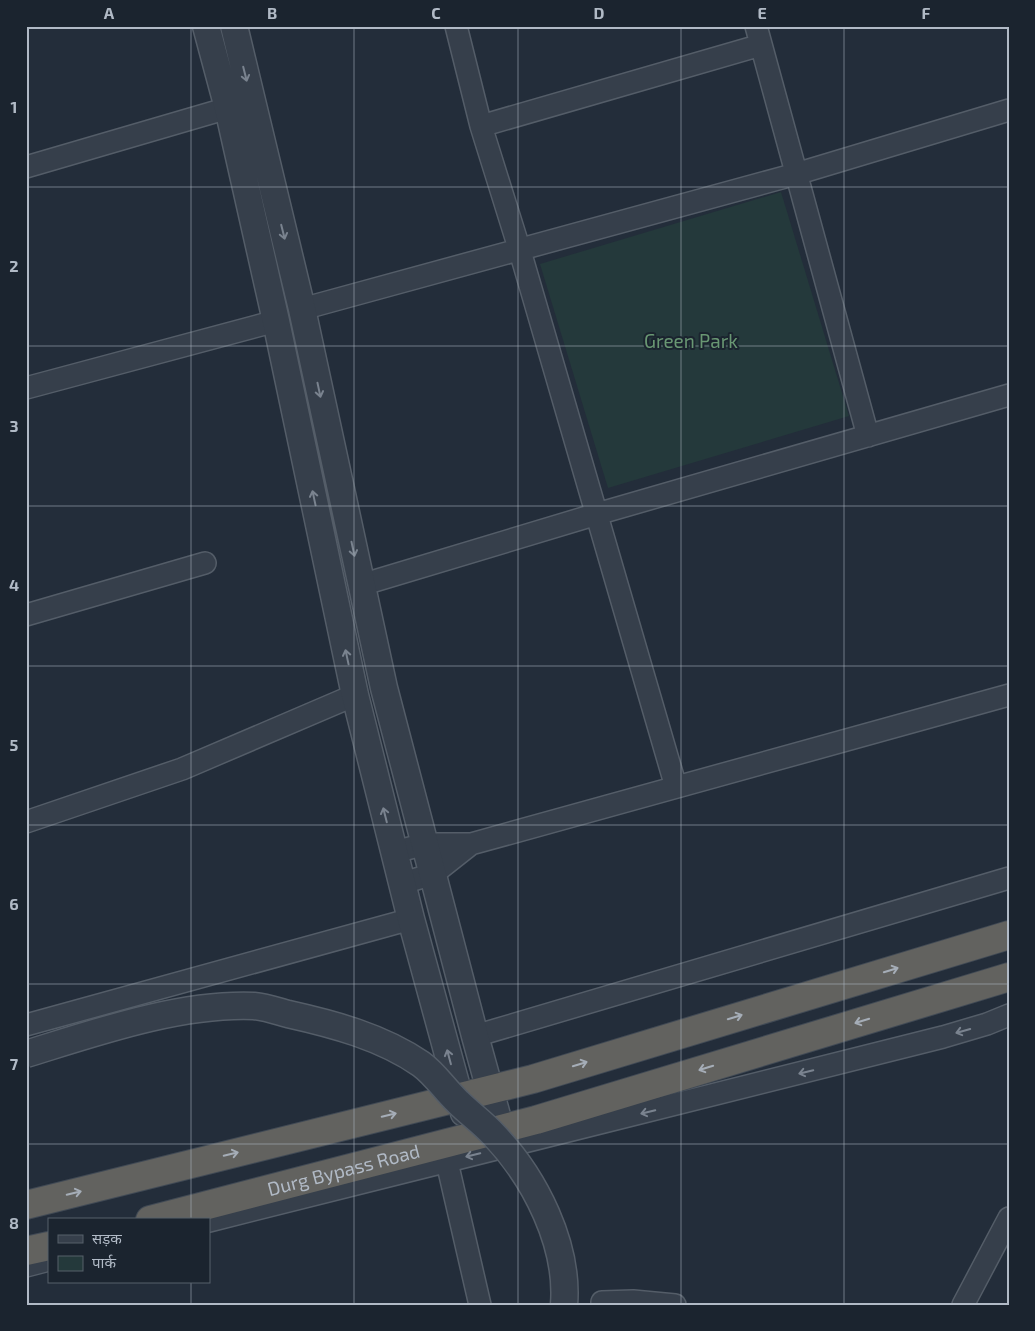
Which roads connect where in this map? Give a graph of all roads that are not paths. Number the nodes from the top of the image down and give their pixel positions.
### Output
1 (206, 26) edge
2 (234, 26) edge
3 (456, 26) edge
4 (758, 35) edge
5 (228, 108) junction
6 (1009, 110) edge
7 (481, 126) junction
8 (26, 167) edge
9 (796, 174) junction
10 (520, 251) junction
11 (302, 309) junction
12 (276, 321) junction
13 (26, 388) edge
14 (1009, 395) edge
15 (868, 436) junction
16 (597, 514) junction
17 (205, 563) dead end
18 (361, 585) junction
19 (26, 614) edge
20 (384, 688) junction
21 (356, 695) junction
22 (1009, 695) edge
23 (676, 787) junction
24 (26, 822) edge
25 (426, 844) junction
26 (471, 844) junction
27 (394, 852) junction
28 (433, 874) junction
29 (1009, 878) edge
30 (403, 883) junction
31 (411, 919) junction
32 (1009, 936) edge
33 (1009, 977) edge
34 (1009, 1015) edge
35 (26, 1025) edge
36 (475, 1036) junction
37 (26, 1054) edge
38 (489, 1089) junction
39 (460, 1098) junction
40 (501, 1130) junction
41 (471, 1138) junction
42 (447, 1162) junction
43 (26, 1205) edge
44 (158, 1218) edge
45 (1009, 1218) edge
46 (210, 1221) edge
47 (48, 1246) edge
48 (26, 1252) edge
49 (48, 1260) edge
50 (26, 1266) edge
51 (480, 1305) edge
52 (564, 1305) edge
53 (603, 1305) edge
54 (675, 1305) edge
55 (963, 1305) edge

1 - 5 street
2 -> 11 street
3 - 7 street
4 - 7 street
4 - 9 street
5 - 8 street
5 - 12 street
6 - 9 street
7 - 10 street
9 - 10 street
9 - 15 street
10 - 11 street
10 - 16 street
11 -> 18 street
12 - 13 street
21 -> 12 street
14 - 15 street
15 - 16 street
16 - 18 street
16 - 23 street
17 - 19 street
18 - 20 street
20 - 21 street
20 - 25 street
21 - 24 street
27 -> 21 street
22 - 23 street
23 - 26 street
25 - 26 street
25 - 27 street
25 - 28 street
26 - 28 street
27 - 30 street
28 - 30 street
28 - 36 street
29 - 36 street
30 - 31 street
31 - 35 street
39 -> 31 street
38 -> 32 highway
33 -> 40 highway, Durg Bypass Road
34 -> 42 street
36 - 38 street
37 - 52 street, bridge
38 - 39 highway
38 - 40 street
39 - 41 street
43 -> 39 highway
40 - 41 highway, Durg Bypass Road
41 - 44 highway, Durg Bypass Road
42 - 46 street
42 - 51 street
45 - 55 street
47 - 48 highway
49 - 50 street
53 - 54 street

